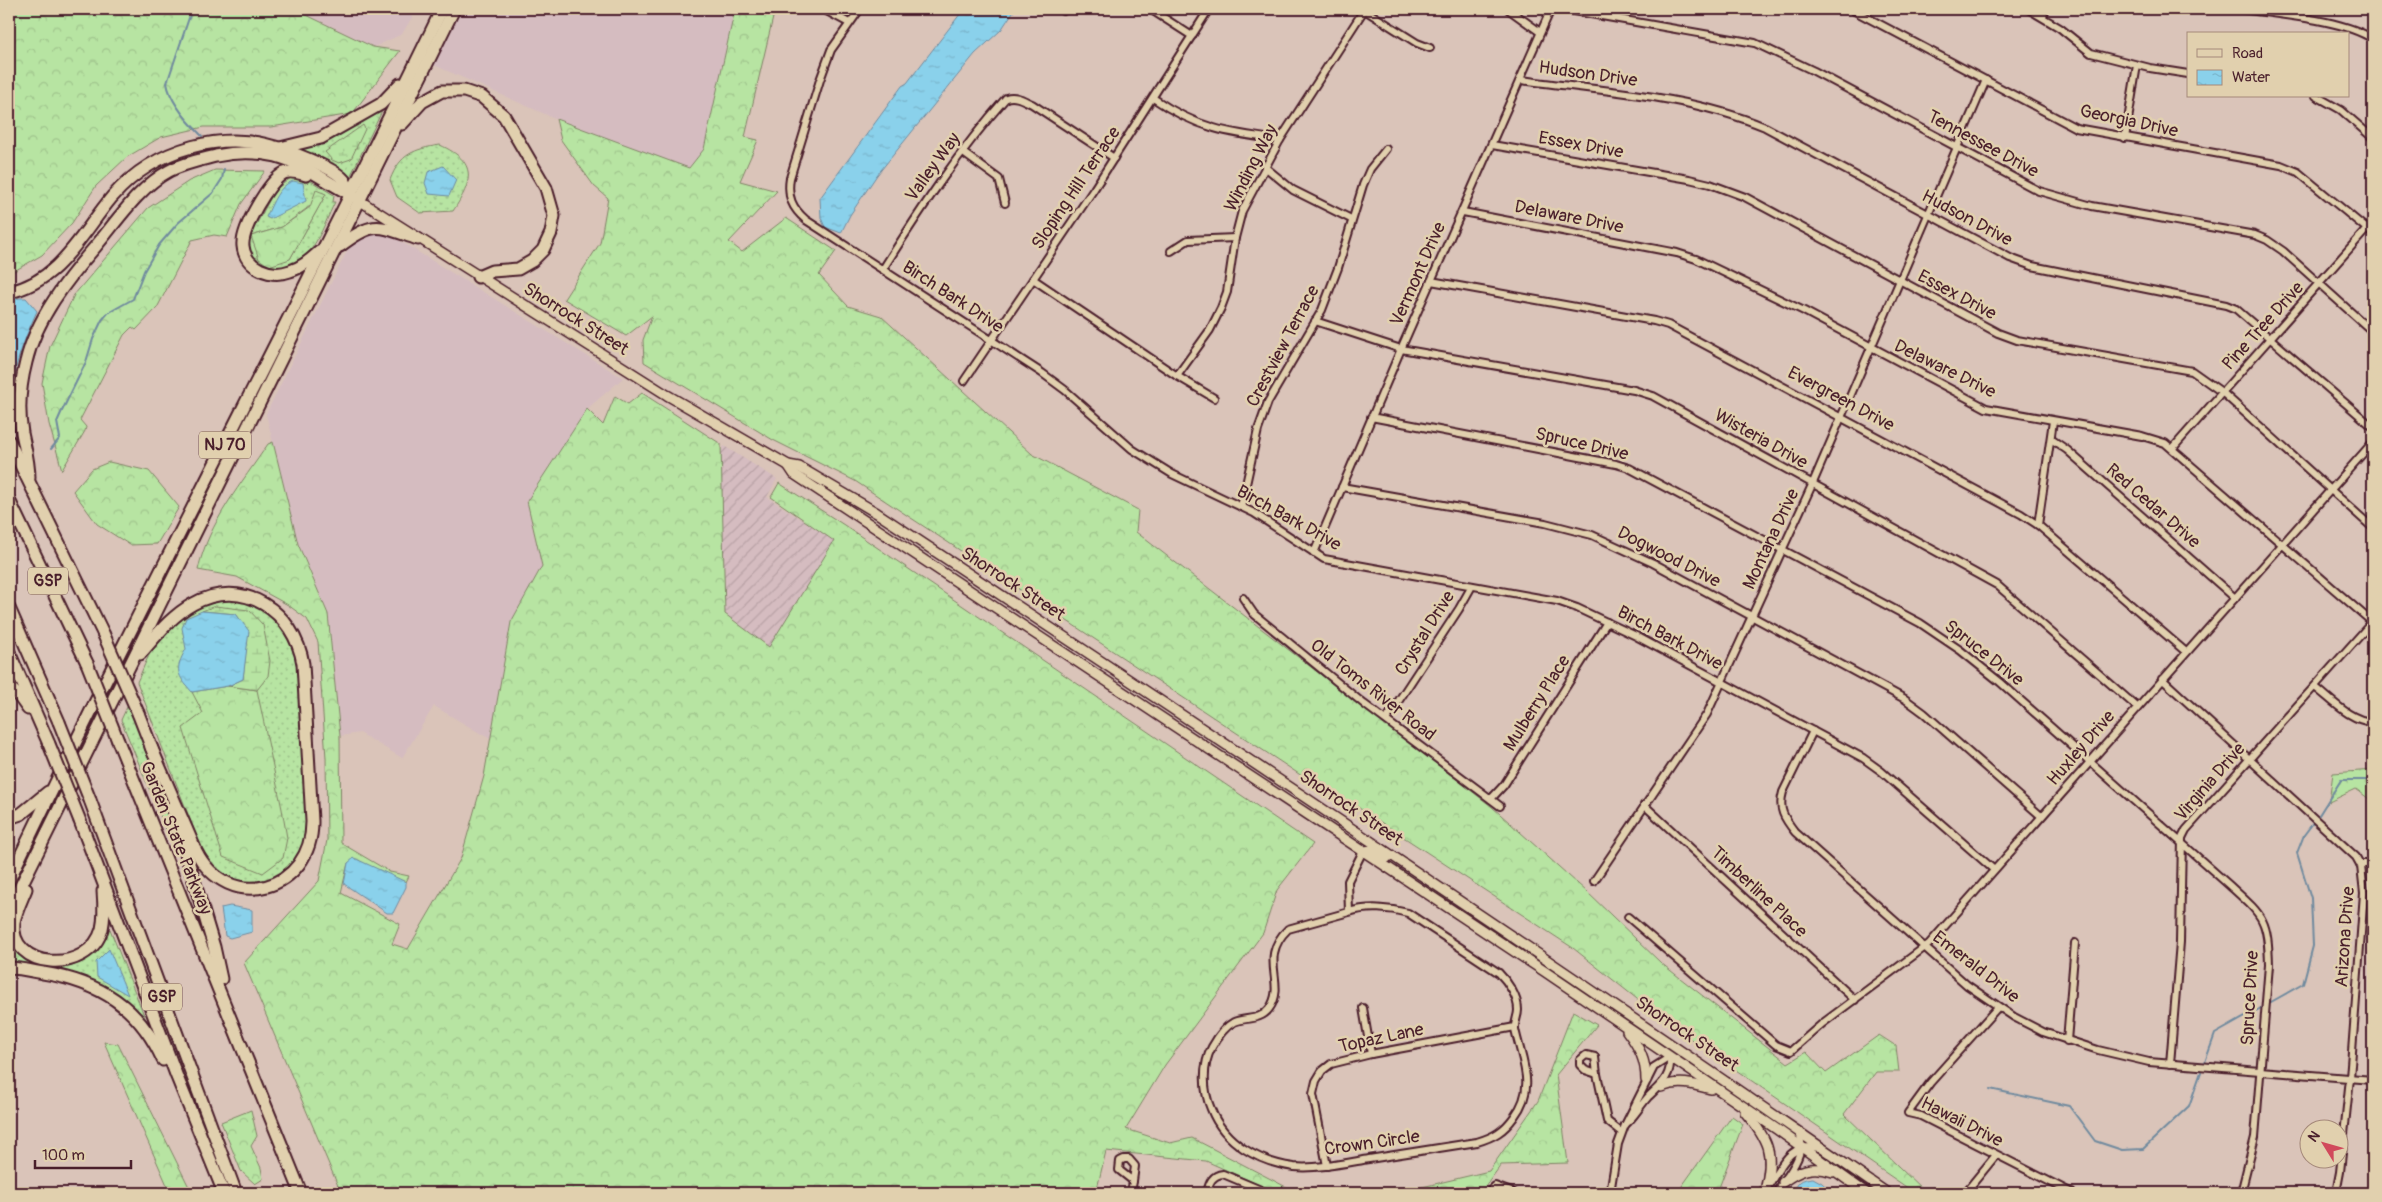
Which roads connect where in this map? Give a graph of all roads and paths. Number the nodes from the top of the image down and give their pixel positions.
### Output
1 (442, 9) edge
2 (454, 9) edge
3 (823, 9) edge
4 (860, 9) edge
5 (1150, 9) edge
6 (1209, 9) edge
7 (1364, 9) edge
8 (1551, 9) edge
9 (1562, 9) edge
10 (1851, 9) edge
11 (2028, 9) edge
12 (2046, 9) edge
13 (2242, 9) edge
14 (1513, 10) edge
15 (2043, 16) junction
16 (849, 23) junction
17 (1540, 32) junction
18 (1192, 36) junction
19 (2373, 39) edge
20 (1430, 48) dead end
21 (420, 54) junction
22 (2137, 65) junction
23 (2187, 74) edge
24 (1521, 80) junction
25 (1986, 80) junction
26 (1153, 98) junction
27 (2320, 98) edge
28 (2125, 138) junction
29 (2373, 138) edge
30 (1280, 140) junction
31 (389, 141) junction
32 (1492, 145) junction
33 (1957, 147) junction
34 (280, 148) junction
35 (1386, 149) dead end
36 (962, 152) junction
37 (1114, 158) junction
38 (1265, 167) junction
39 (323, 179) junction
40 (355, 198) junction
41 (1005, 203) dead end
42 (1463, 212) junction
43 (1928, 214) junction
44 (1351, 219) junction
45 (2373, 222) edge
46 (2367, 229) junction
47 (2373, 234) edge
48 (1235, 238) junction
49 (418, 239) junction
50 (336, 248) junction
51 (322, 250) junction
52 (1171, 251) dead end
53 (883, 269) junction
54 (478, 277) junction
55 (1033, 279) junction
56 (1431, 280) junction
57 (1900, 281) junction
58 (2320, 284) junction
59 (9, 292) edge
60 (1315, 321) junction
61 (2373, 332) edge
62 (2271, 339) junction
63 (991, 340) junction
64 (1871, 348) junction
65 (1401, 349) junction
66 (1177, 376) junction
67 (964, 381) dead end
68 (2223, 393) junction
69 (1214, 398) dead end
70 (1371, 416) junction
71 (1841, 417) junction
72 (2053, 421) junction
73 (2373, 427) edge
74 (2051, 439) junction
75 (9, 441) edge
76 (2373, 442) edge
77 (2173, 448) junction
78 (788, 464) junction
79 (29, 478) junction
80 (1812, 485) junction
81 (1342, 487) junction
82 (2330, 490) junction
83 (9, 500) edge
84 (1241, 507) junction
85 (2038, 525) junction
86 (2373, 528) edge
87 (2283, 544) junction
88 (1784, 550) junction
89 (1314, 553) junction
90 (1472, 586) junction
91 (1243, 598) dead end
92 (2234, 598) junction
93 (9, 608) edge
94 (1751, 617) junction
95 (1607, 622) junction
96 (2373, 622) edge
97 (9, 652) edge
98 (2186, 652) junction
99 (131, 664) junction
100 (2162, 679) junction
101 (1721, 682) junction
102 (9, 686) edge
103 (2315, 686) junction
104 (2138, 706) junction
105 (1386, 720) junction
106 (2373, 722) edge
107 (40, 724) junction
108 (1813, 731) junction
109 (152, 747) junction
110 (2250, 759) junction
111 (2089, 762) junction
112 (53, 788) junction
113 (1305, 796) junction
114 (1491, 798) junction
115 (1644, 805) junction
116 (1500, 806) dead end
117 (2041, 816) junction
118 (9, 818) edge
119 (2181, 843) junction
120 (1363, 852) junction
121 (2360, 864) junction
122 (2373, 864) edge
123 (1993, 869) junction
124 (28, 871) junction
125 (102, 879) junction
126 (9, 880) edge
127 (1594, 881) dead end
128 (1437, 884) junction
129 (9, 910) edge
130 (1349, 912) junction
131 (1628, 916) dead end
132 (2075, 943) dead end
133 (1925, 947) junction
134 (9, 968) edge
135 (1855, 1000) junction
136 (1617, 1006) junction
137 (1998, 1007) junction
138 (1362, 1008) dead end
139 (228, 1010) junction
140 (1621, 1023) junction
141 (1515, 1027) junction
142 (2067, 1040) junction
143 (1371, 1054) junction
144 (1670, 1057) junction
145 (2170, 1064) junction
146 (2260, 1071) junction
147 (1597, 1074) dead end
148 (176, 1077) junction
149 (2350, 1078) junction
150 (1646, 1080) junction
151 (2373, 1080) edge
152 (1729, 1082) junction
153 (1661, 1087) junction
154 (1717, 1090) junction
155 (1738, 1104) junction
156 (1625, 1125) junction
157 (1798, 1130) junction
158 (1621, 1132) junction
159 (1801, 1147) junction
160 (1823, 1148) junction
161 (1996, 1156) junction
162 (1327, 1166) junction
163 (1839, 1174) junction
164 (1132, 1181) dead end
165 (1783, 1182) junction
166 (1764, 1192) edge
167 (224, 1193) edge
168 (236, 1193) edge
169 (302, 1193) edge
170 (1131, 1193) edge
171 (1207, 1193) edge
172 (1268, 1193) edge
173 (1488, 1193) edge
174 (1514, 1193) edge
175 (1610, 1193) edge
176 (1776, 1193) edge
177 (1866, 1193) edge
178 (1887, 1193) edge
179 (1965, 1193) edge
180 (2072, 1193) edge
181 (2241, 1193) edge
182 (2336, 1193) edge

1 - 21 highway, NJ 70
2 - 31 highway, NJ 70
3 - 16 street
4 - 16 street, Birch Bark Drive
5 - 18 street
6 - 18 street, Sloping Hill Terrace
7 - 20 street
7 - 30 street, Winding Way
8 - 17 street, Vermont Drive
9 - 33 street, Tennessee Drive
10 - 25 street, Georgia Drive
11 - 15 street
12 - 15 street
13 - 19 street
14 - 17 street
15 - 22 street
16 - 53 street, Birch Bark Drive
17 - 24 street, Vermont Drive
18 - 26 street, Sloping Hill Terrace
21 - 34 highway
21 - 40 highway, NJ 70
22 - 23 street
22 - 28 street
24 - 32 street, Vermont Drive
24 - 43 street, Hudson Drive
25 - 28 street, Georgia Drive
25 - 33 street, Montana Drive
26 - 30 street
26 - 37 street, Sloping Hill Terrace
27 - 29 street
28 - 46 street, Georgia Drive
30 - 38 street, Winding Way
31 - 40 highway, NJ 70
31 - 54 highway
32 - 42 street, Vermont Drive
32 - 57 street, Essex Drive
33 - 43 street, Montana Drive
33 - 58 street, Tennessee Drive
34 - 40 highway
34 - 59 highway
35 - 44 street, Crestview Terrace
36 - 37 street, Valley Way
36 - 41 street
36 - 53 street, Valley Way
37 - 55 street, Sloping Hill Terrace
38 - 44 street
38 - 48 street, Winding Way
39 - 40 highway
39 - 51 highway
39 - 79 highway
40 - 49 main road, Shorrock Street
40 - 50 highway, NJ 70
40 - 51 highway, NJ 70
42 - 56 street, Vermont Drive
42 - 64 street, Delaware Drive
43 - 57 street, Montana Drive
43 - 62 street, Hudson Drive
44 - 60 street, Crestview Terrace
45 - 46 street, Pine Tree Drive
46 - 47 street, Georgia Drive
46 - 58 street, Pine Tree Drive
48 - 52 street
48 - 66 street, Winding Way
49 - 50 highway
49 - 54 main road, Shorrock Street
50 - 99 highway, NJ 70
51 - 112 highway, NJ 70
53 - 63 street, Birch Bark Drive
54 - 78 main road, Shorrock Street
55 - 63 street, Sloping Hill Terrace
55 - 66 street
56 - 65 street, Vermont Drive
56 - 71 street, Evergreen Drive
57 - 64 street, Montana Drive
57 - 68 street, Essex Drive
58 - 61 street, Tennessee Drive
58 - 62 street, Pine Tree Drive
60 - 65 street, Wisteria Drive
60 - 84 street, Crestview Terrace
62 - 68 street, Pine Tree Drive
62 - 73 street, Hudson Drive
63 - 67 street, Sloping Hill Terrace
63 - 84 street, Birch Bark Drive
64 - 71 street, Montana Drive
64 - 72 street, Delaware Drive
65 - 70 street, Vermont Drive
65 - 80 street, Wisteria Drive
66 - 69 street
68 - 77 street, Pine Tree Drive
68 - 82 street, Essex Drive
70 - 81 street, Vermont Drive
70 - 88 street, Spruce Drive
71 - 80 street, Montana Drive
71 - 85 street, Evergreen Drive
72 - 74 street
72 - 77 street, Delaware Drive
74 - 85 street
74 - 92 street, Red Cedar Drive
75 - 79 highway
76 - 82 street, Huxley Drive
77 - 87 street, Delaware Drive
78 - 113 main road, Shorrock Street
78 - 120 main road, Shorrock Street
79 - 109 highway, bridge
80 - 88 street, Montana Drive
80 - 104 street, Wisteria Drive
81 - 89 street, Vermont Drive
81 - 94 street, Dogwood Drive
82 - 86 street, Essex Drive
82 - 87 street, Huxley Drive
83 - 139 highway, Garden State Parkway / GSP, bridge
84 - 89 street, Birch Bark Drive
85 - 98 street, Evergreen Drive
87 - 92 street, Huxley Drive
87 - 96 street, Delaware Drive
88 - 94 street, Montana Drive
88 - 111 street, Spruce Drive
89 - 90 street, Birch Bark Drive
90 - 95 street, Birch Bark Drive
90 - 105 street, Crystal Drive
91 - 105 street, Old Toms River Road
92 - 98 street, Huxley Drive
93 - 168 highway, GSP, bridge
94 - 101 street, Montana Drive
94 - 117 street, Dogwood Drive
95 - 101 street, Birch Bark Drive
95 - 114 street, Mulberry Place
96 - 103 street, Virginia Drive
97 - 107 highway
98 - 100 street, Huxley Drive
99 - 109 highway
99 - 124 highway, NJ 70
100 - 104 street, Huxley Drive
100 - 110 street, Arizona Drive
101 - 108 street, Birch Bark Drive
101 - 115 street, Montana Drive
102 - 107 highway
103 - 106 street
103 - 110 street, Virginia Drive
104 - 111 street, Huxley Drive
105 - 114 street, Old Toms River Road
107 - 125 highway, bridge
108 - 123 street, Birch Bark Drive
108 - 133 street, Emerald Drive
109 - 139 highway
110 - 119 street, Virginia Drive
110 - 121 street, Arizona Drive
111 - 117 street, Huxley Drive
111 - 119 street, Spruce Drive
112 - 118 highway
112 - 126 highway, NJ 70
113 - 120 main road
113 - 128 main road, Shorrock Street
114 - 116 street
115 - 127 street, Montana Drive
115 - 135 street, Timberline Place
117 - 123 street, Huxley Drive
119 - 145 street, Virginia Drive
119 - 146 street, Spruce Drive
120 - 128 main road
120 - 130 street
120 - 140 main road, Shorrock Street
121 - 122 street
121 - 149 street, Arizona Drive
123 - 133 street, Huxley Drive
124 - 125 highway
124 - 129 highway, NJ 70
125 - 148 highway
128 - 136 main road, Shorrock Street
130 - 141 street, Crown Circle
130 - 162 street, Crown Circle
131 - 135 street, Huxley Drive
132 - 142 street
133 - 135 street, Huxley Drive
133 - 137 street, Emerald Drive
134 - 148 highway
136 - 144 main road
136 - 152 main road, Shorrock Street
137 - 142 street, Emerald Drive
137 - 161 street, Hawaii Drive
138 - 143 street
139 - 169 highway, Garden State Parkway / GSP
140 - 144 main road, Shorrock Street
140 - 150 main road
141 - 143 street, Topaz Lane
141 - 162 street, Crown Circle
142 - 145 street, Emerald Drive
143 - 162 street, Topaz Lane
144 - 150 street
144 - 152 main road
144 - 153 street
144 - 154 main road, Shorrock Street
145 - 146 street, Emerald Drive
146 - 149 street, Emerald Drive
146 - 181 street, Spruce Drive
147 - 158 street
148 - 167 highway
149 - 151 street, Emerald Drive
149 - 182 street, Arizona Drive
150 - 156 street
152 - 157 main road, Shorrock Street
153 - 154 main road
153 - 156 street
154 - 155 main road, Shorrock Street
155 - 159 main road, Shorrock Street
155 - 166 main road
156 - 158 street
157 - 159 street
157 - 160 main road, Shorrock Street
158 - 175 street
159 - 160 street
159 - 163 main road, Shorrock Street
159 - 165 street
159 - 166 street
160 - 178 main road, Shorrock Street
161 - 179 street
161 - 180 street, Hawaii Drive
163 - 165 main road
163 - 177 main road, Shorrock Street
164 - 170 street
165 - 176 street
171 - 172 street
173 - 174 street

